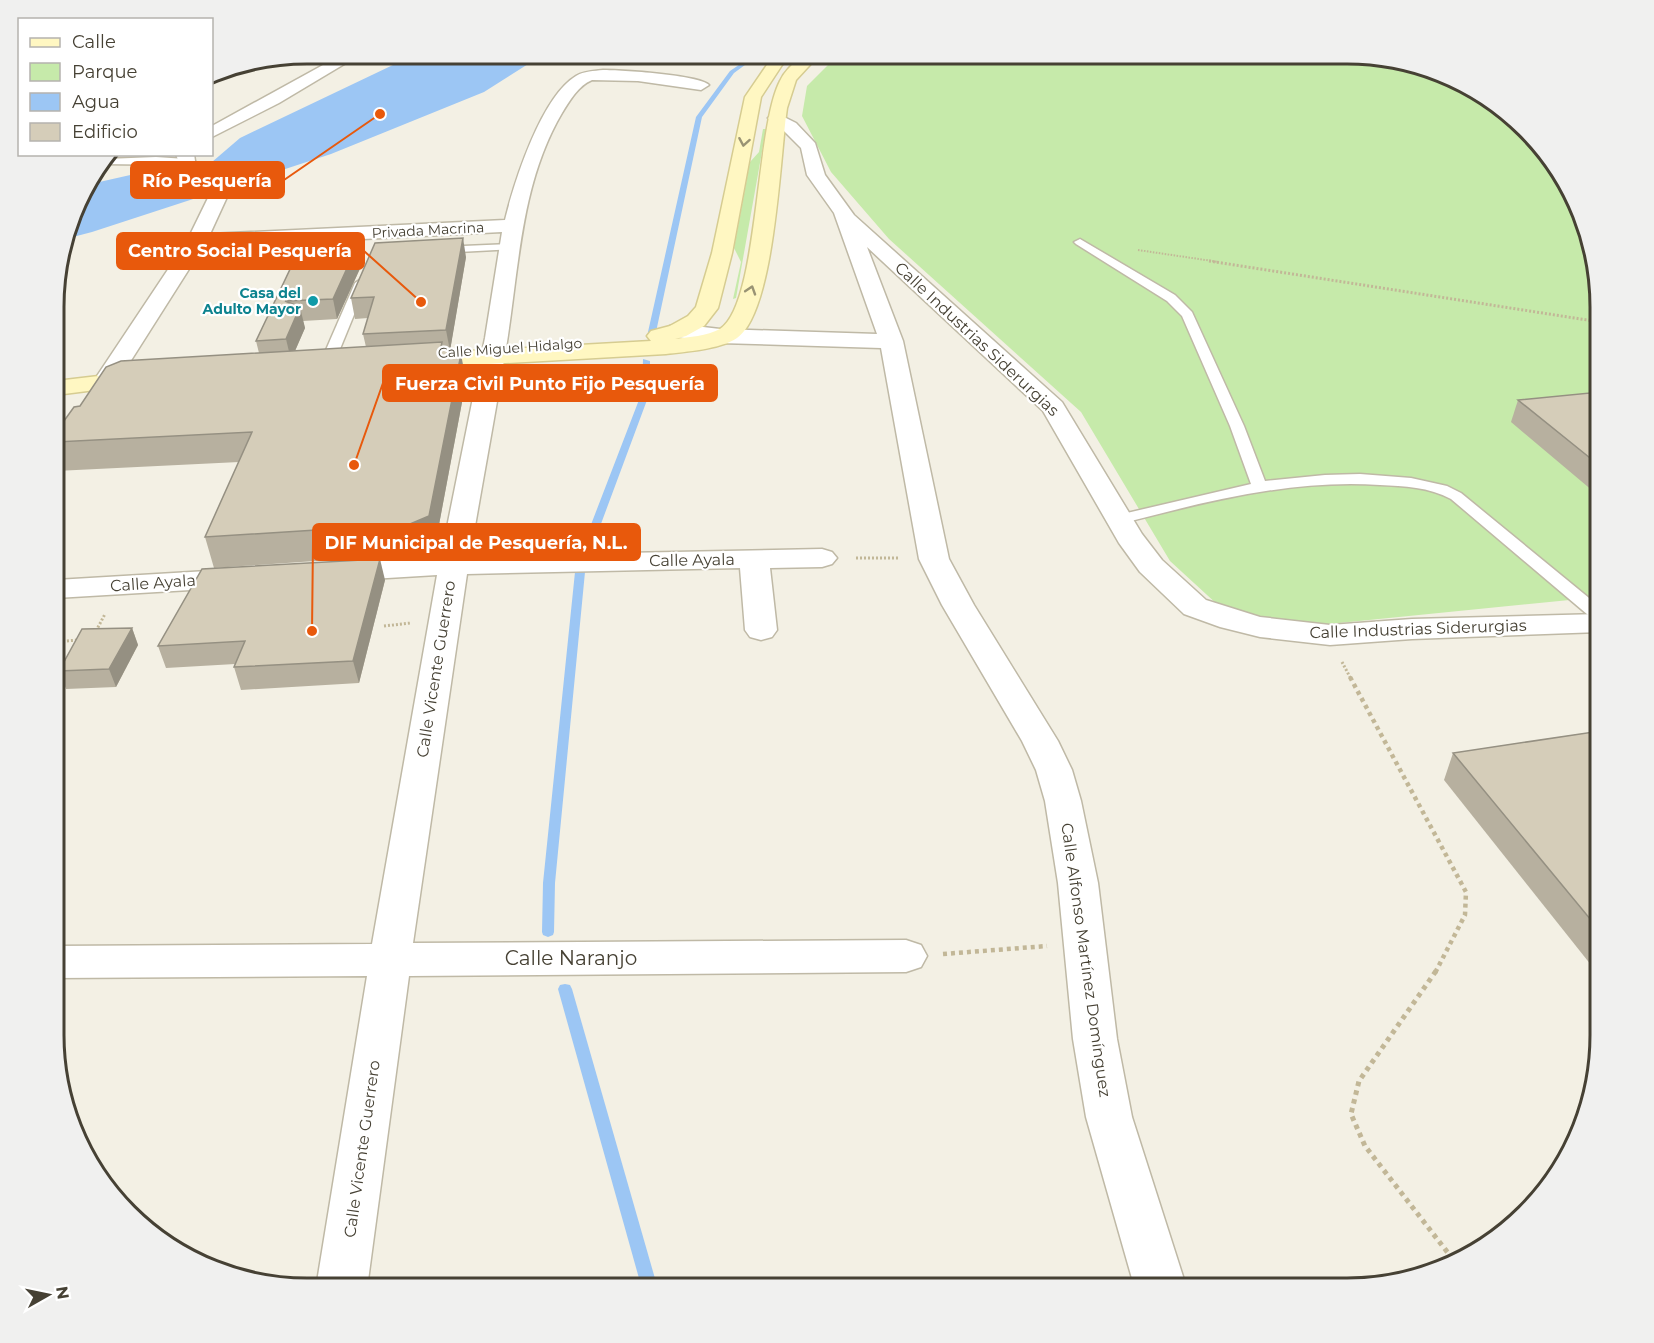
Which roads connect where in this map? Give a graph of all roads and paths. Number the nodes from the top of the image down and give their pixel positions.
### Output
1 (337, 64) edge
2 (775, 64) edge
3 (803, 64) edge
4 (701, 85) dead end
5 (748, 117) junction
6 (776, 118) junction
7 (213, 131) edge
8 (185, 158) edge
9 (113, 162) edge
10 (845, 215) junction
11 (512, 237) junction
12 (197, 241) junction
13 (1080, 242) dead end
14 (423, 250) edge
15 (1138, 250) dead end
16 (367, 269) edge
17 (1590, 320) edge
18 (678, 331) junction
19 (720, 336) junction
20 (891, 341) junction
21 (493, 353) junction
22 (398, 359) edge
23 (327, 363) edge
24 (109, 376) junction
25 (64, 384) edge
26 (64, 385) edge
27 (1259, 485) junction
28 (1119, 519) junction
29 (822, 558) joint
30 (754, 559) junction
31 (934, 559) junction
32 (453, 565) junction
33 (313, 573) edge
34 (268, 576) edge
35 (64, 589) edge
36 (1590, 608) edge
37 (1590, 623) edge
38 (761, 630) dead end
39 (1330, 635) junction
40 (64, 641) edge
41 (77, 649) edge
42 (67, 666) edge
43 (64, 671) edge
44 (1086, 944) junction
45 (906, 956) joint
46 (390, 959) junction
47 (64, 962) edge
48 (1450, 1255) edge
49 (342, 1278) edge
50 (1158, 1278) edge

1 - 7 street
2 - 5 main road
3 - 6 main road
4 - 11 street, Calle Vicente Guerrero
5 - 6 main road
5 -> 18 main road
6 - 10 street, Calle Alfonso Martínez Domínguez
19 -> 6 main road
8 - 9 lane
8 - 12 street
10 - 20 street, Calle Alfonso Martínez Domínguez
10 - 28 street, Calle Industrias Siderurgias
11 - 12 street, Privada Macrina
11 - 14 lane
11 - 21 street, Calle Vicente Guerrero
12 - 24 street
13 - 27 lane
15 - 17 path
16 - 23 lane
18 - 19 street, Calle Miguel Hidalgo
18 - 21 main road, Calle Miguel Hidalgo
19 - 20 street, Calle Miguel Hidalgo
19 - 21 main road
20 - 31 street, Calle Alfonso Martínez Domínguez
21 - 22 main road
21 - 32 street, Calle Vicente Guerrero
24 - 25 main road
24 - 26 main road
27 - 28 lane
27 - 36 lane
28 - 39 street, Calle Industrias Siderurgias
29 - 30 street, Calle Ayala
29 - 31 path
30 - 32 street, Calle Ayala
30 - 38 street
31 - 44 street, Calle Alfonso Martínez Domínguez
32 - 33 street, Calle Ayala
32 - 46 street, Calle Vicente Guerrero
34 - 35 street, Calle Ayala
37 - 39 street, Calle Industrias Siderurgias
39 - 48 path
40 - 41 path
42 - 43 path
44 - 45 path
44 - 50 street, Calle Alfonso Martínez Domínguez
45 - 46 street, Calle Naranjo
46 - 47 street, Calle Naranjo
46 - 49 street, Calle Vicente Guerrero

